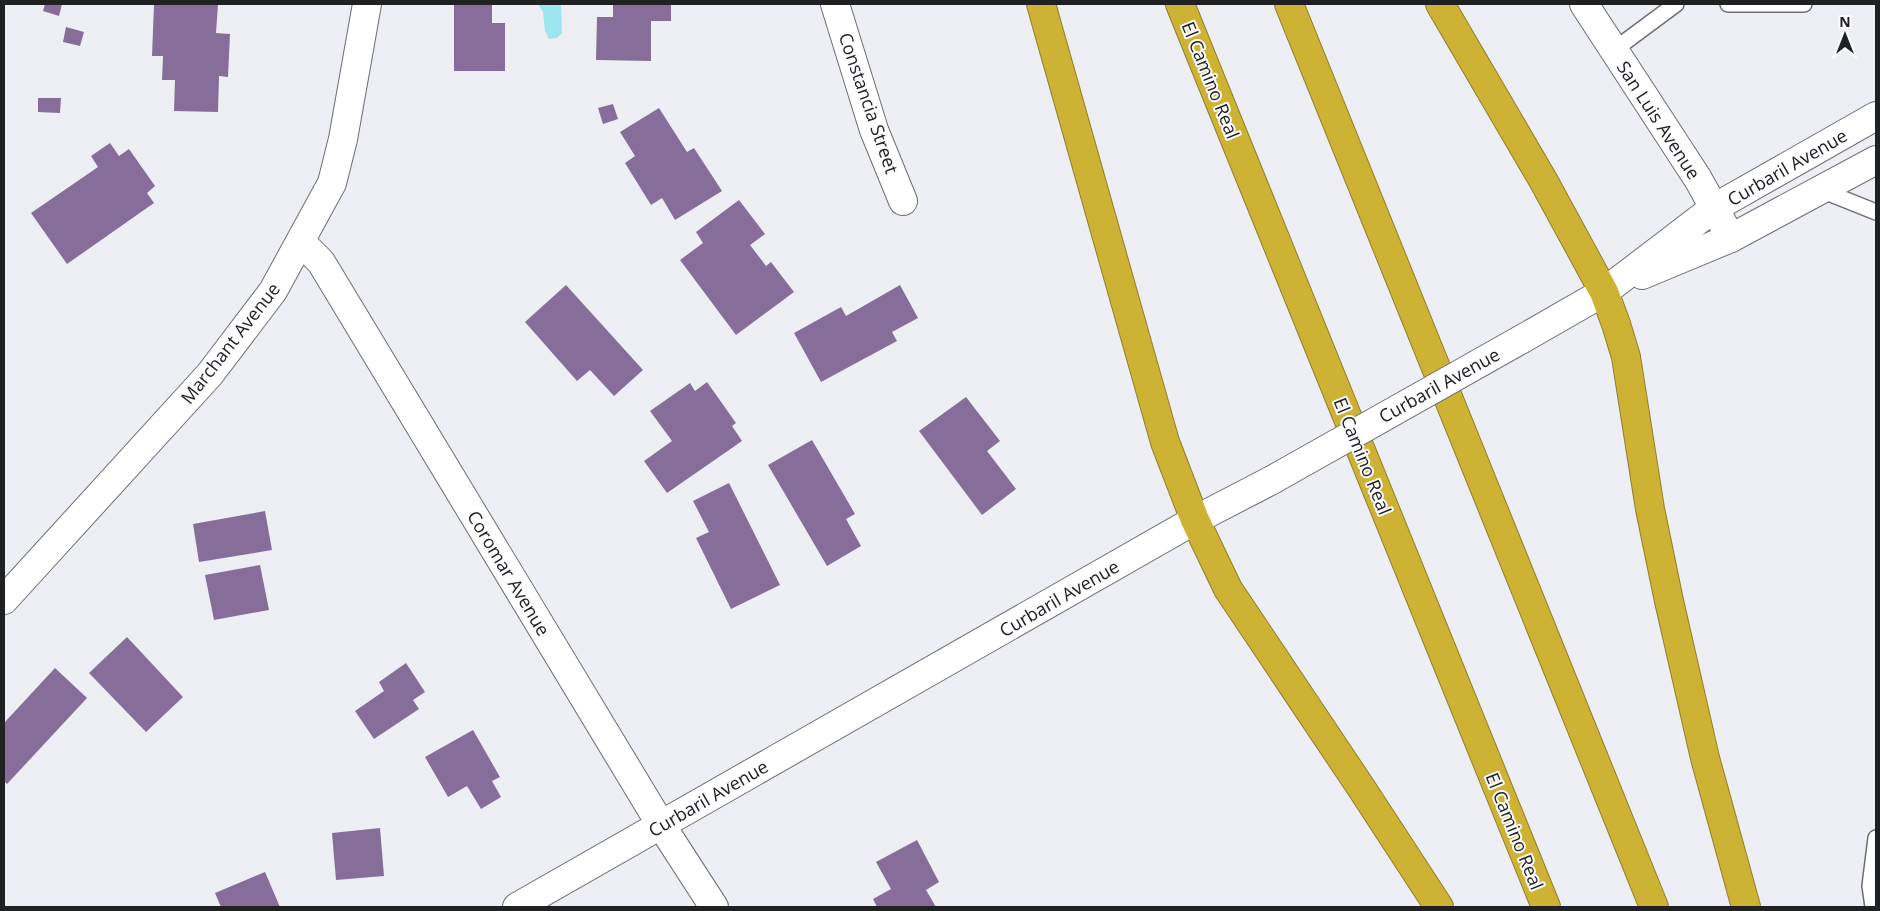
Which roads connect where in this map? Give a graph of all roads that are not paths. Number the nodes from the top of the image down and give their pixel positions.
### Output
1 (367, 4) edge
2 (835, 4) edge
3 (1041, 4) edge
4 (1180, 4) edge
5 (1289, 4) edge
6 (1440, 4) edge
7 (1584, 4) edge
8 (1676, 4) edge
9 (1728, 4) edge
10 (1804, 4) edge
11 (1614, 50) junction
12 (1876, 116) edge
13 (1876, 160) edge
14 (1821, 190) junction
15 (903, 201) dead end
16 (1714, 208) junction
17 (1876, 212) edge
18 (1731, 238) junction
19 (301, 242) junction
20 (1604, 292) junction
21 (1195, 520) junction
22 (4, 600) edge
23 (661, 825) junction
24 (1876, 838) edge
25 (517, 907) edge
26 (714, 907) edge
27 (1439, 907) edge
28 (1546, 907) edge
29 (1654, 907) edge
30 (1746, 907) edge
31 (1873, 907) edge

1 - 19 street, Marchant Avenue
2 - 15 street, Constancia Street
3 - 21 highway
4 - 28 highway, El Camino Real
5 - 29 highway
6 - 20 highway
7 - 11 street, San Luis Avenue
8 - 11 lane
9 - 10 lane
11 - 16 street, San Luis Avenue
12 - 16 street, Curbaril Avenue
13 - 14 street, Curbaril Avenue
14 - 17 lane
14 - 18 street, Curbaril Avenue
16 - 18 street, San Luis Avenue
16 - 20 street, Curbaril Avenue
18 - 20 street, Curbaril Avenue
19 - 22 street, Marchant Avenue
19 - 23 street, Coromar Avenue
20 - 21 street, Curbaril Avenue, bridge
20 - 30 highway
21 - 23 street, Curbaril Avenue
21 - 27 highway
23 - 25 street, Curbaril Avenue
23 - 26 street, Coromar Avenue
24 - 31 lane

